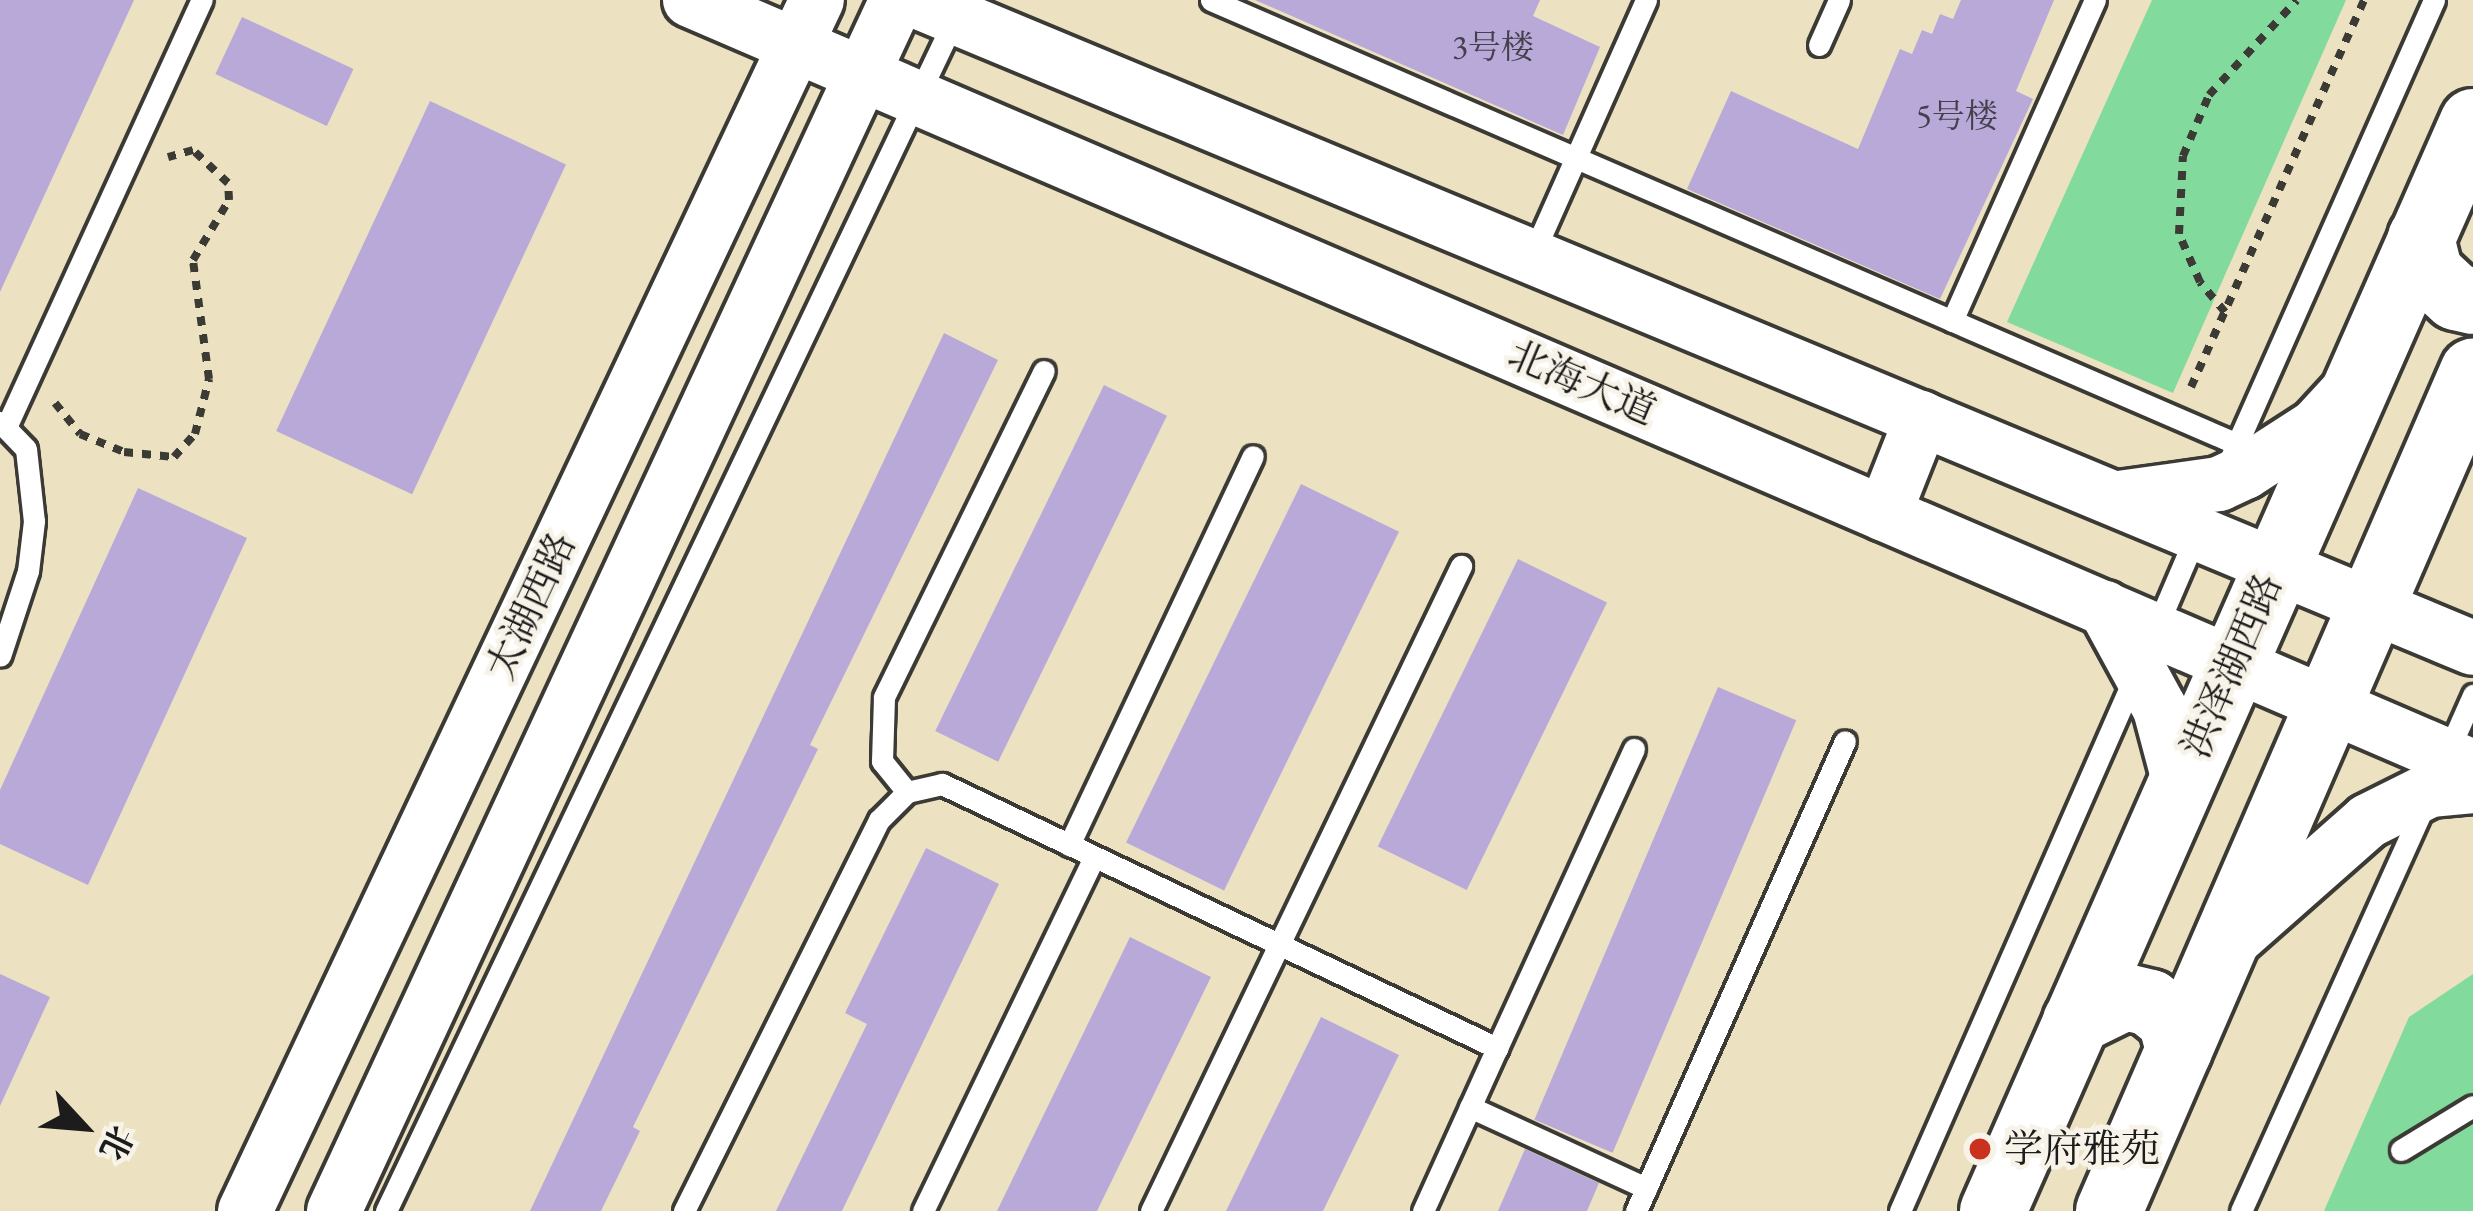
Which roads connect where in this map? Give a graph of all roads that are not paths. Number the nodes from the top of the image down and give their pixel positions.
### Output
1 (202, 0) edge
2 (690, 0) edge
3 (897, 0) edge
4 (1211, 0) edge
5 (1646, 0) edge
6 (1839, 0) edge
7 (2096, 0) edge
8 (2434, 0) edge
9 (944, 6) edge
10 (783, 18) edge
11 (1819, 45) dead end
12 (864, 73) junction
13 (917, 96) junction
14 (2473, 122) edge
15 (1576, 158) junction
16 (2421, 238) junction
17 (1532, 256) junction
18 (2473, 301) edge
19 (1952, 321) junction
20 (1044, 371) dead end
21 (2473, 372) edge
22 (2356, 382) junction
23 (1922, 418) junction
24 (4, 424) edge
25 (1253, 456) dead end
26 (2218, 487) junction
27 (1885, 514) junction
28 (2276, 564) junction
29 (1461, 566) dead end
30 (2369, 604) junction
31 (2148, 647) junction
32 (2473, 648) edge
33 (0, 656) edge
34 (2233, 664) junction
35 (2473, 695) edge
36 (2328, 704) junction
37 (1845, 741) dead end
38 (1634, 749) dead end
39 (2456, 775) edge
40 (2180, 784) junction
41 (907, 792) junction
42 (1070, 844) junction
43 (1094, 857) junction
44 (1277, 944) junction
45 (2222, 952) junction
46 (2077, 1021) junction
47 (1497, 1048) junction
48 (2179, 1050) junction
49 (2473, 1106) edge
50 (1469, 1107) junction
51 (2401, 1150) dead end
52 (1646, 1188) junction
53 (245, 1211) edge
54 (334, 1211) edge
55 (386, 1211) edge
56 (684, 1211) edge
57 (923, 1211) edge
58 (1151, 1211) edge
59 (1423, 1211) edge
60 (1636, 1211) edge
61 (1900, 1211) edge
62 (1993, 1211) edge
63 (2109, 1211) edge
64 (2241, 1211) edge

1 - 24 lane
2 - 10 street, 北海大道
3 - 12 street, 太湖西路
4 - 15 lane
5 - 15 lane
6 - 11 lane
7 - 19 lane
8 - 26 lane
9 - 13 lane
9 - 17 street
10 - 12 street, 北海大道
10 - 53 street, 太湖西路
12 - 13 street, 北海大道
12 - 54 street, 太湖西路
13 - 27 street, 北海大道
13 - 55 lane
14 - 16 main road, 洪泽湖西路
15 - 17 lane
15 - 19 lane
16 - 18 main road
16 - 22 main road, 洪泽湖西路
17 - 23 street
19 - 26 lane
20 - 41 lane
21 - 30 main road
22 - 26 street
22 - 28 main road, 洪泽湖西路
23 - 26 street
23 - 27 street
24 - 33 lane
25 - 42 lane
26 - 28 street
26 - 31 lane
27 - 31 street, 北海大道
28 - 30 street
28 - 34 main road, 洪泽湖西路
29 - 44 lane
30 - 32 street
30 - 36 main road
31 - 34 street, 北海大道
31 - 40 street
31 - 61 lane
34 - 36 street, 北海大道
34 - 40 main road, 洪泽湖西路
35 - 39 lane
36 - 39 street, 北海大道
36 - 45 main road
37 - 52 lane
38 - 47 lane
39 - 45 street
39 - 64 lane
40 - 46 main road, 洪泽湖西路
41 - 42 lane
41 - 56 lane
42 - 43 lane
43 - 44 lane
43 - 57 lane
44 - 47 lane
44 - 58 lane
45 - 48 main road
46 - 48 main road
46 - 62 main road, 洪泽湖西路
47 - 50 lane
48 - 63 main road
49 - 51 lane
50 - 52 lane
50 - 59 lane
52 - 60 lane

